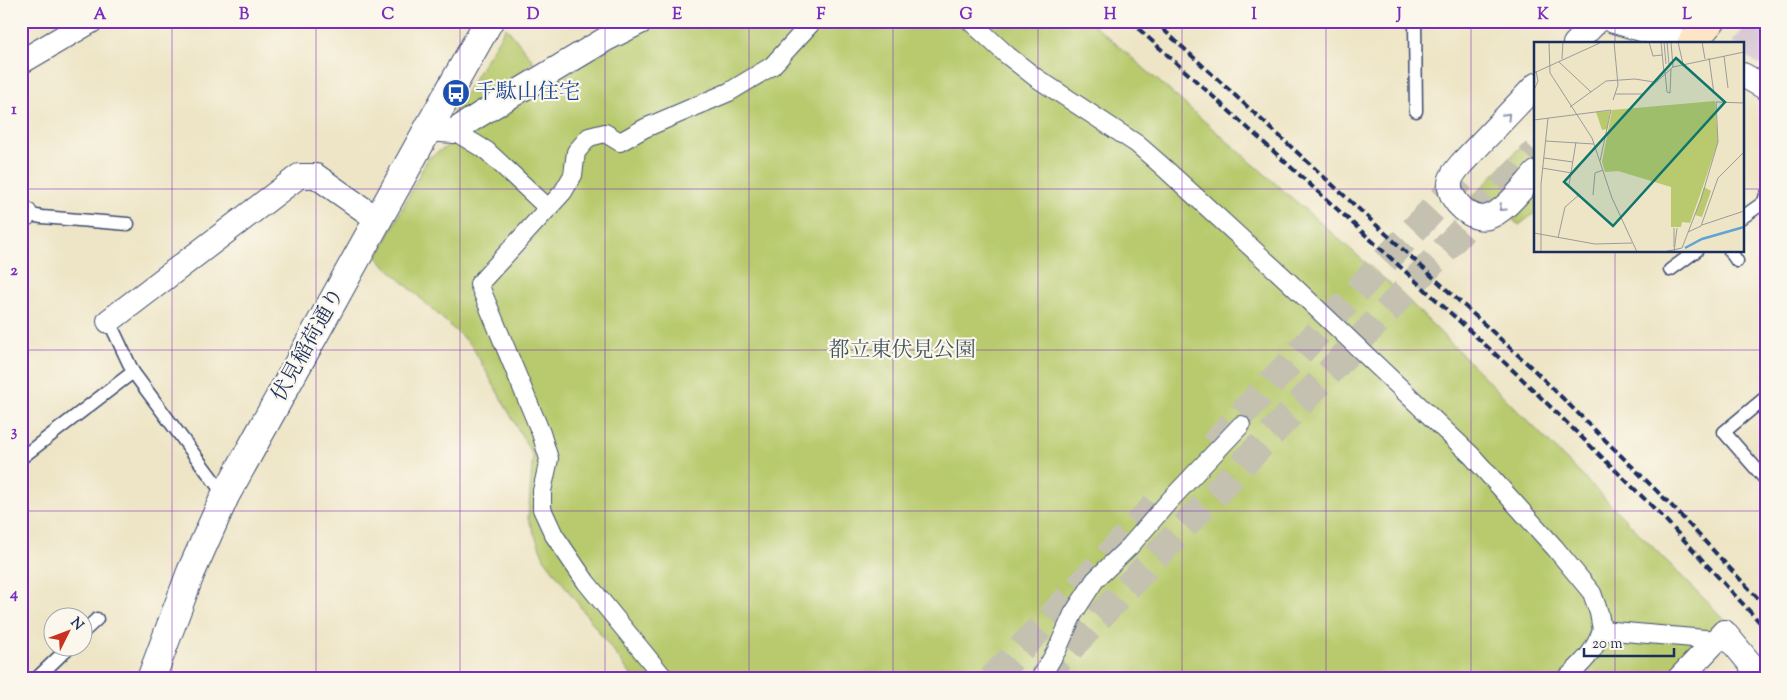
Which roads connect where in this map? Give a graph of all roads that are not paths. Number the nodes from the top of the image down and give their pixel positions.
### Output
1 (90, 21) edge
2 (489, 21) edge
3 (642, 21) edge
4 (813, 21) edge
5 (970, 21) edge
6 (1415, 21) edge
7 (1597, 21) edge
8 (1614, 21) edge
9 (1711, 21) edge
10 (1672, 41) edge
11 (1577, 42) edge
12 (21, 62) edge
13 (1744, 76) edge
14 (1534, 88) edge
15 (1766, 88) edge
16 (1416, 111) dead end
17 (428, 129) junction
18 (454, 131) junction
19 (1534, 175) edge
20 (1766, 195) edge
21 (548, 208) junction
22 (22, 214) edge
23 (1744, 216) edge
24 (377, 219) junction
25 (128, 224) dead end
26 (1695, 252) edge
27 (1670, 270) dead end
28 (109, 320) joint
29 (133, 372) junction
30 (1766, 397) edge
31 (1241, 425) dead end
32 (21, 458) edge
33 (1766, 480) edge
34 (225, 496) junction
35 (97, 619) dead end
36 (92, 624) edge
37 (1602, 630) junction
38 (1716, 640) junction
39 (58, 658) edge
40 (36, 679) edge
41 (152, 679) edge
42 (665, 679) edge
43 (1040, 679) edge
44 (1566, 679) edge
45 (1679, 679) edge
46 (1763, 679) edge

1 - 12 street
2 - 17 street, 伏見稲荷通り
3 - 18 street
4 - 21 street
5 - 37 street
6 - 16 lane
7 - 11 street
8 - 10 street
9 - 10 main road
13 - 15 street
19 -> 14 street
17 - 18 street
17 - 24 street, 伏見稲荷通り
18 - 21 street
20 - 23 lane
21 - 42 street
22 - 25 lane
24 - 28 street
24 - 34 street, 伏見稲荷通り
26 - 27 lane
28 - 29 lane
29 - 32 lane
29 - 34 lane
30 - 33 lane
31 - 43 street
34 - 41 street, 伏見稲荷通り
35 - 36 lane
37 - 38 street
37 - 44 street
38 - 45 street
38 - 46 street
39 - 40 lane

